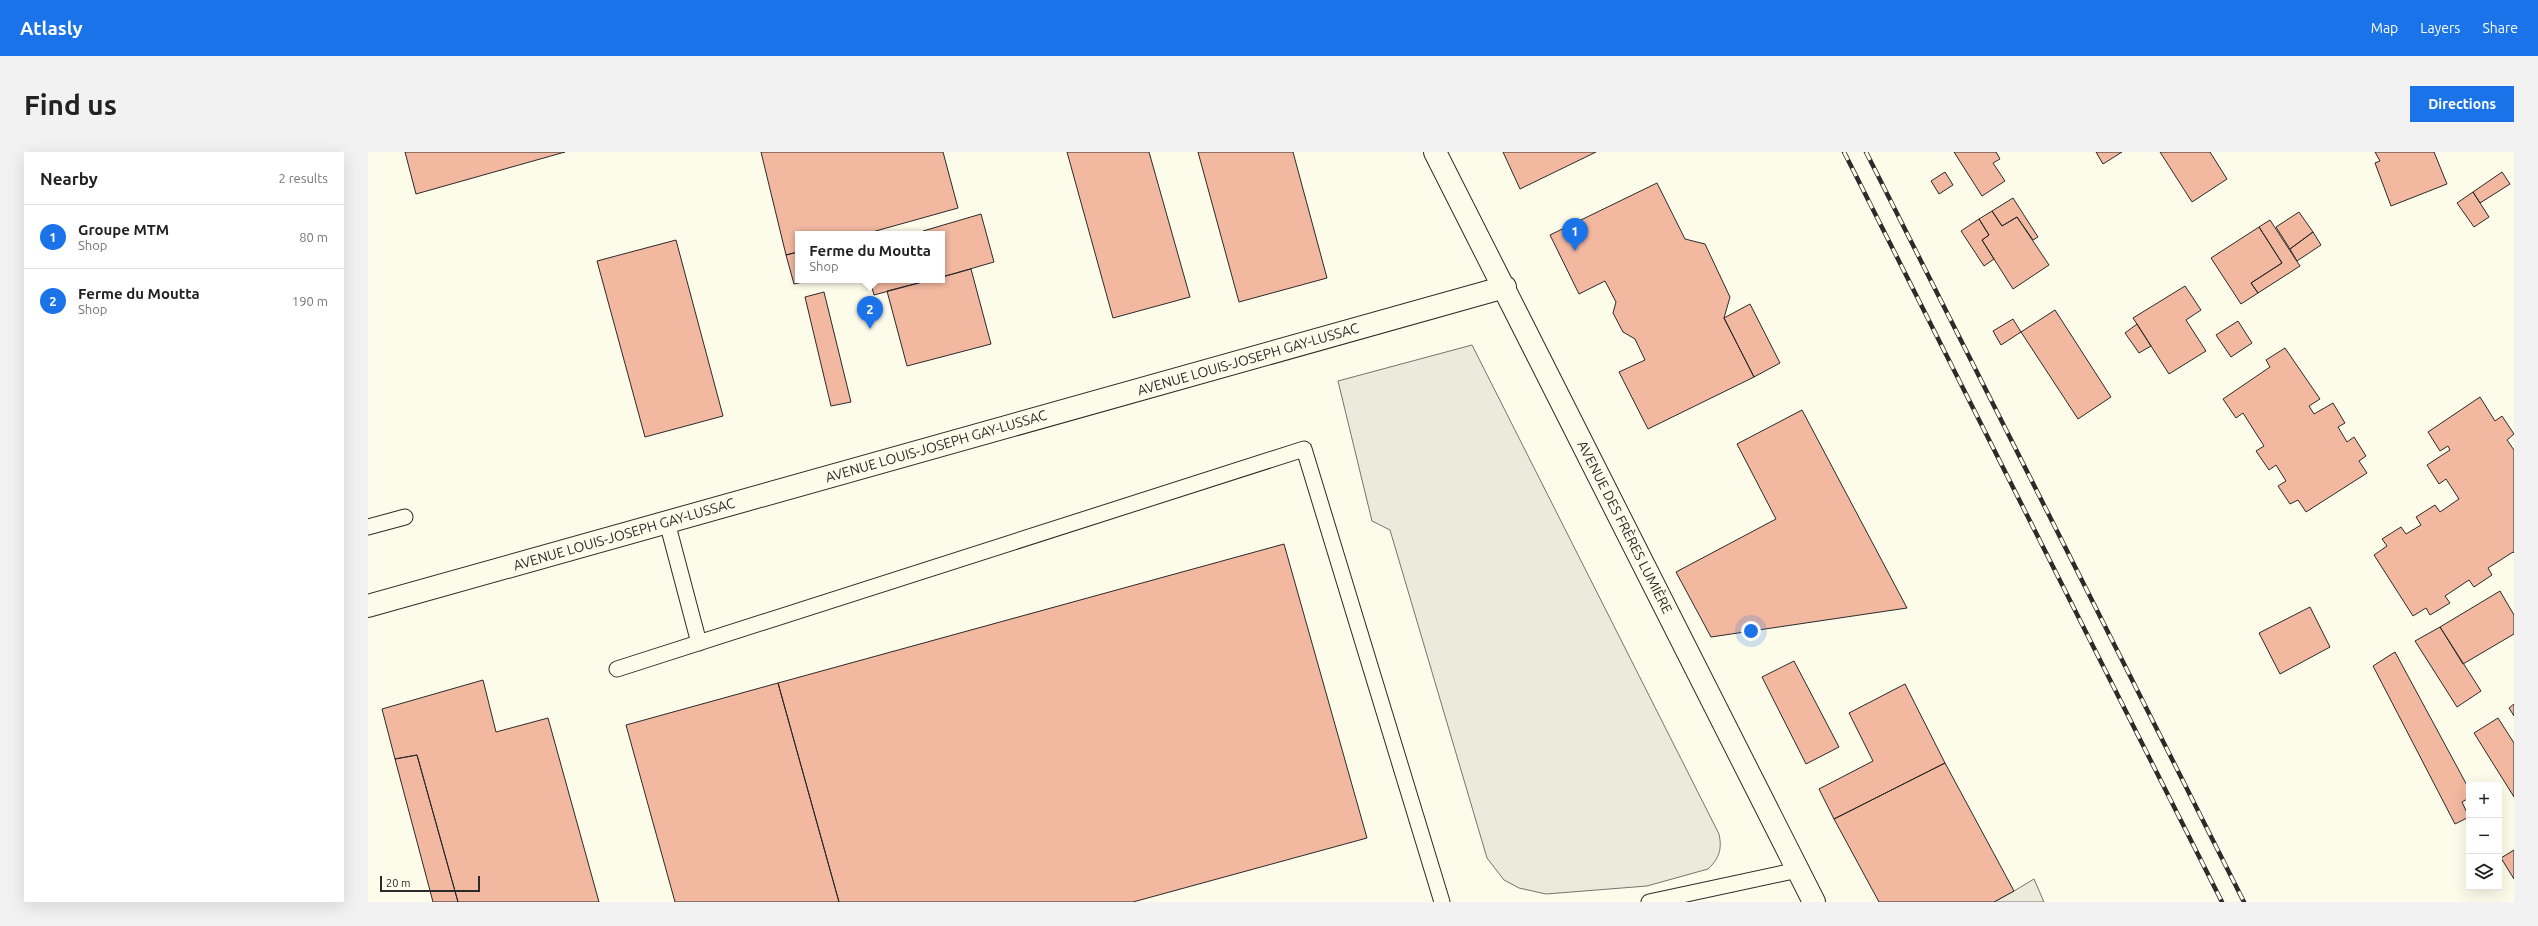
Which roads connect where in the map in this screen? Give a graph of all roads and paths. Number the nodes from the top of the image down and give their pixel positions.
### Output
1 (1435, 152) edge
2 (1505, 287) junction
3 (405, 517) dead end
4 (667, 522) junction
5 (368, 527) edge
6 (368, 606) edge
7 (699, 643) junction
8 (617, 669) dead end
9 (1798, 870) junction
10 (1442, 902) edge
11 (1649, 902) edge
12 (1814, 902) edge

1 - 2 street, AVENUE DES FRÈRES LUMIÈRE
2 - 4 street, AVENUE LOUIS-JOSEPH GAY-LUSSAC
2 - 9 street, AVENUE DES FRÈRES LUMIÈRE
3 - 5 lane
4 - 6 street, AVENUE LOUIS-JOSEPH GAY-LUSSAC
4 - 7 lane
7 - 8 lane
7 - 10 lane
9 - 11 lane
9 - 12 street, AVENUE DES FRÈRES LUMIÈRE

